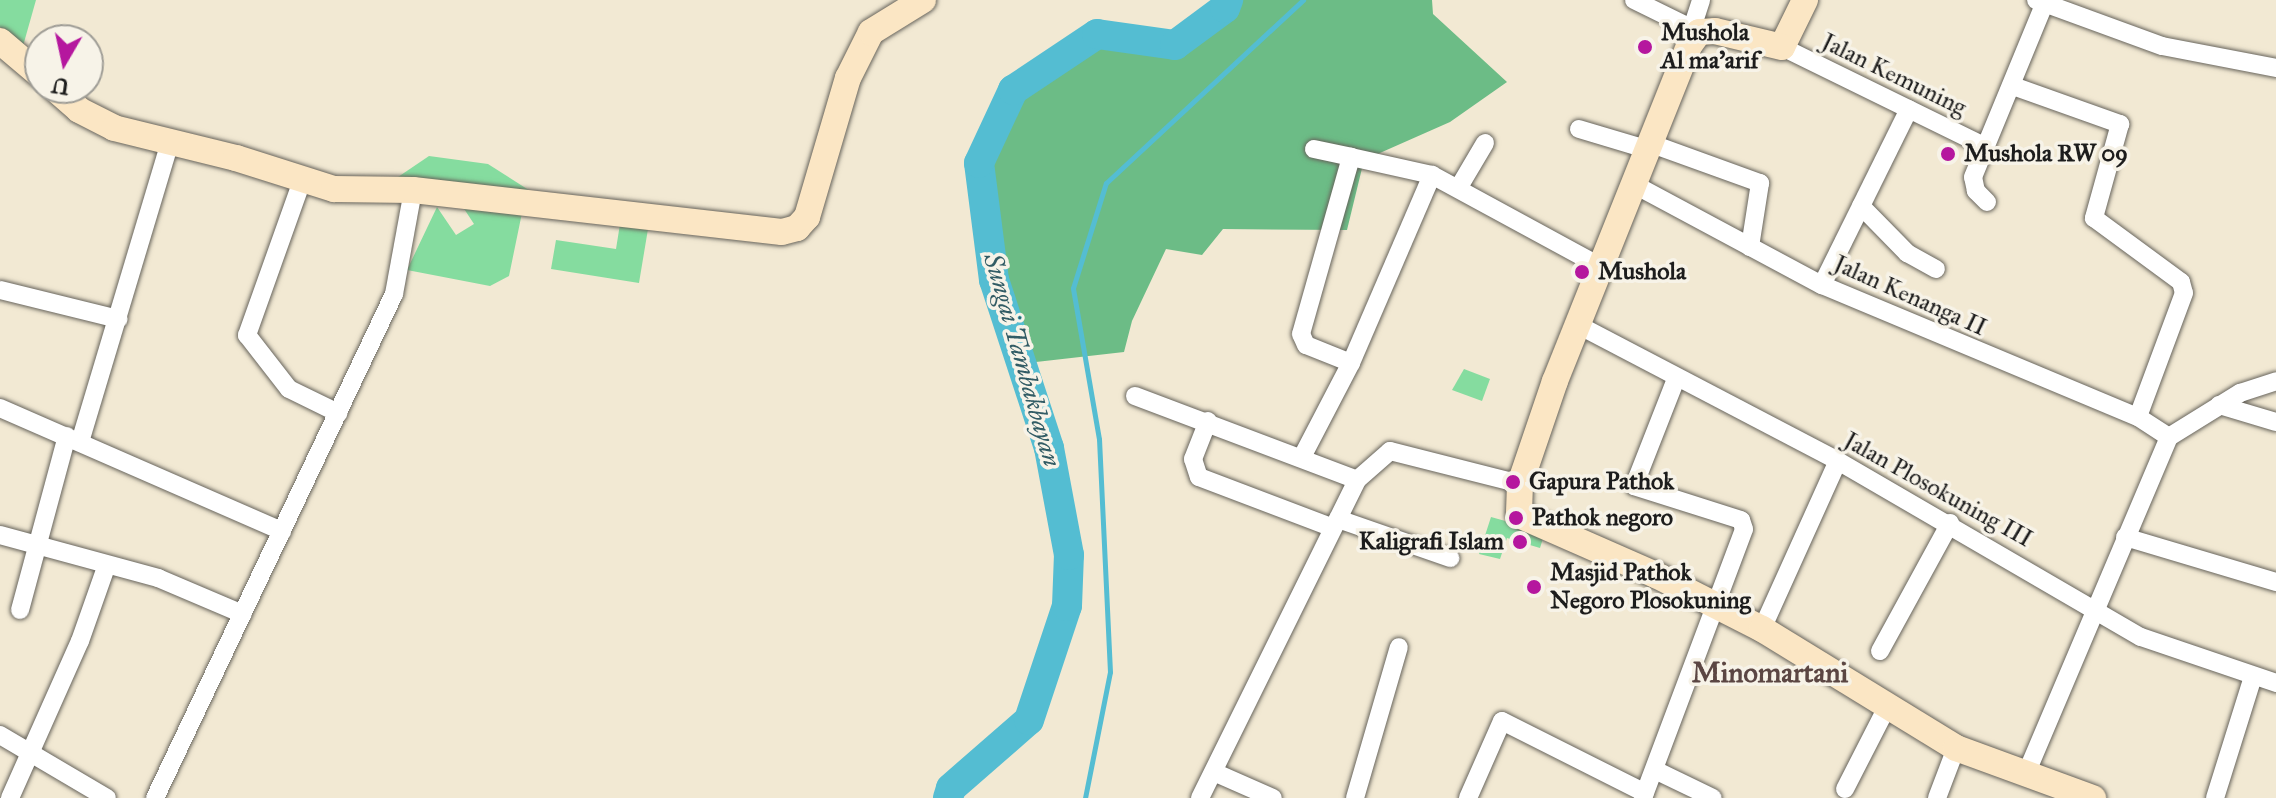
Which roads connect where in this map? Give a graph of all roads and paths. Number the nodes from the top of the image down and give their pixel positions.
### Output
1 (923, 0) edge
2 (1634, 0) edge
3 (1701, 0) edge
4 (1805, 0) edge
5 (2043, 1) edge
6 (1696, 30) junction
7 (1, 44) edge
8 (1782, 47) junction
9 (24, 62) edge
10 (2276, 68) edge
11 (2013, 86) junction
12 (72, 104) edge
13 (1909, 109) junction
14 (1579, 129) dead end
15 (170, 142) junction
16 (1485, 143) dead end
17 (1984, 146) junction
18 (1650, 147) junction
19 (1314, 149) dead end
20 (1351, 157) junction
21 (1432, 175) junction
22 (303, 178) junction
23 (1637, 186) junction
24 (1459, 187) junction
25 (413, 190) junction
26 (1987, 202) dead end
27 (1861, 206) junction
28 (1750, 247) junction
29 (1603, 268) junction
30 (1936, 269) dead end
31 (1822, 285) junction
32 (0, 290) edge
33 (118, 319) junction
34 (1580, 326) junction
35 (1351, 363) junction
36 (1676, 379) junction
37 (2276, 381) edge
38 (1135, 396) dead end
39 (2219, 405) junction
40 (0, 408) edge
41 (338, 413) junction
42 (2138, 417) junction
43 (1208, 421) junction
44 (2276, 422) edge
45 (2169, 437) junction
46 (73, 439) junction
47 (1302, 457) junction
48 (1838, 461) junction
49 (1357, 480) junction
50 (1520, 484) junction
51 (1950, 523) junction
52 (1336, 524) junction
53 (282, 531) junction
54 (0, 535) edge
55 (2125, 537) junction
56 (41, 547) junction
57 (1450, 558) dead end
58 (106, 567) junction
59 (2276, 582) edge
60 (2094, 605) junction
61 (1716, 606) junction
62 (20, 610) dead end
63 (243, 614) junction
64 (1762, 629) junction
65 (1399, 647) dead end
66 (1880, 651) dead end
67 (2253, 677) junction
68 (2276, 683) edge
69 (1888, 705) junction
70 (0, 735) edge
71 (1956, 748) junction
72 (30, 757) junction
73 (1655, 770) junction
74 (1216, 773) junction
75 (2026, 774) junction
76 (1845, 789) dead end
77 (1644, 796) edge
78 (10, 798) edge
79 (107, 798) edge
80 (155, 798) edge
81 (1200, 798) edge
82 (1273, 798) edge
83 (1355, 798) edge
84 (1468, 798) edge
85 (1713, 798) edge
86 (1937, 798) edge
87 (2093, 798) edge
88 (2215, 798) edge

1 - 25 street
2 - 6 street
3 - 6 street
4 - 8 street
5 - 10 street
5 - 11 street
6 - 8 street
6 - 18 street
7 - 9 street
8 - 13 street, Jalan Kemuning
11 - 17 street
11 - 42 street
12 - 15 street
13 - 17 street, Jalan Kemuning
13 - 27 street
14 - 18 street
15 - 22 street
15 - 33 street
16 - 24 street
17 - 26 street
18 - 23 street
18 - 28 street
19 - 20 street
20 - 21 street
20 - 35 street
21 - 24 street
21 - 35 street
22 - 25 street
22 - 41 street
23 - 28 street, Jalan Kenanga II
23 - 29 street
24 - 29 street
25 - 41 street
27 - 30 street
27 - 31 street
28 - 31 street, Jalan Kenanga II
29 - 34 street
31 - 42 street, Jalan Kenanga II
32 - 33 street
33 - 46 street
34 - 36 street, Jalan Plosokuning III
34 - 50 street
35 - 47 street
36 - 48 street, Jalan Plosokuning III
36 - 61 street
37 - 39 street
38 - 43 street
39 - 44 street
39 - 45 street
40 - 46 street
41 - 53 street
42 - 45 street, Jalan Kenanga II
43 - 47 street
43 - 52 street
45 - 55 street
46 - 53 street
46 - 56 street
47 - 49 street
48 - 51 street, Jalan Plosokuning III
48 - 64 street
49 - 50 street
49 - 52 street
50 - 61 street
51 - 60 street, Jalan Plosokuning III
51 - 66 street
52 - 57 street
52 - 74 street
53 - 63 street
54 - 56 street
55 - 59 street
55 - 60 street
56 - 58 street
56 - 62 street
58 - 63 street
58 - 72 street
60 - 67 street, Jalan Plosokuning III
60 - 75 street
61 - 64 street
61 - 73 street
63 - 80 street
64 - 69 street
65 - 83 street
67 - 68 street, Jalan Plosokuning III
67 - 88 street
69 - 71 street
69 - 76 street
70 - 72 street
71 - 75 street
71 - 86 street
72 - 78 street
72 - 79 street
73 - 77 street
73 - 85 street
74 - 81 street
74 - 82 street
75 - 87 street
77 - 84 street

